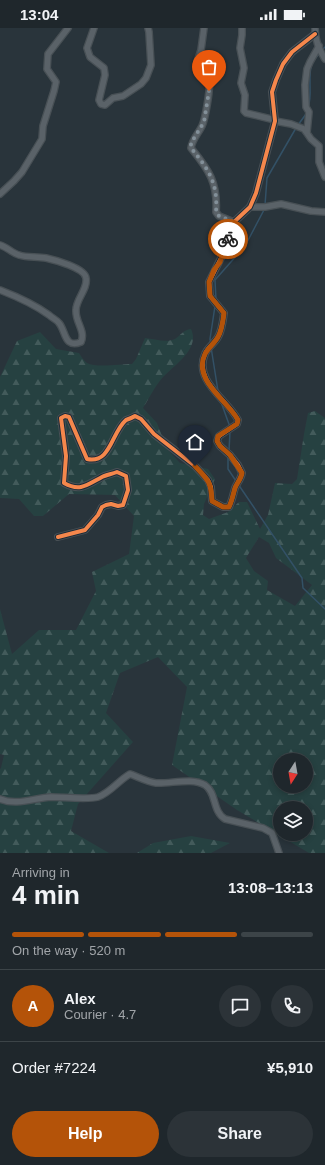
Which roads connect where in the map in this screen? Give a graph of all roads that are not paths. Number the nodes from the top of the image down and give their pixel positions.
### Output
1 (68, 28) edge
2 (94, 28) edge
3 (148, 28) edge
4 (204, 28) edge
5 (242, 28) edge
6 (315, 31) edge
7 (319, 46) junction
8 (325, 59) edge
9 (275, 121) junction
10 (306, 132) junction
11 (325, 177) edge
12 (0, 194) edge
13 (250, 206) junction
14 (325, 212) edge
15 (234, 222) junction
16 (0, 245) edge
17 (0, 290) edge
18 (58, 538) dead end
19 (0, 799) edge
20 (279, 853) edge

1 - 12 street
2 - 3 street
4 - 15 street
5 - 9 street
6 - 7 street
6 - 9 street
7 - 8 street
7 - 10 street
9 - 10 street
9 - 13 street
10 - 11 street
13 - 14 street
13 - 15 street
15 - 18 street
16 - 17 street
19 - 20 street

